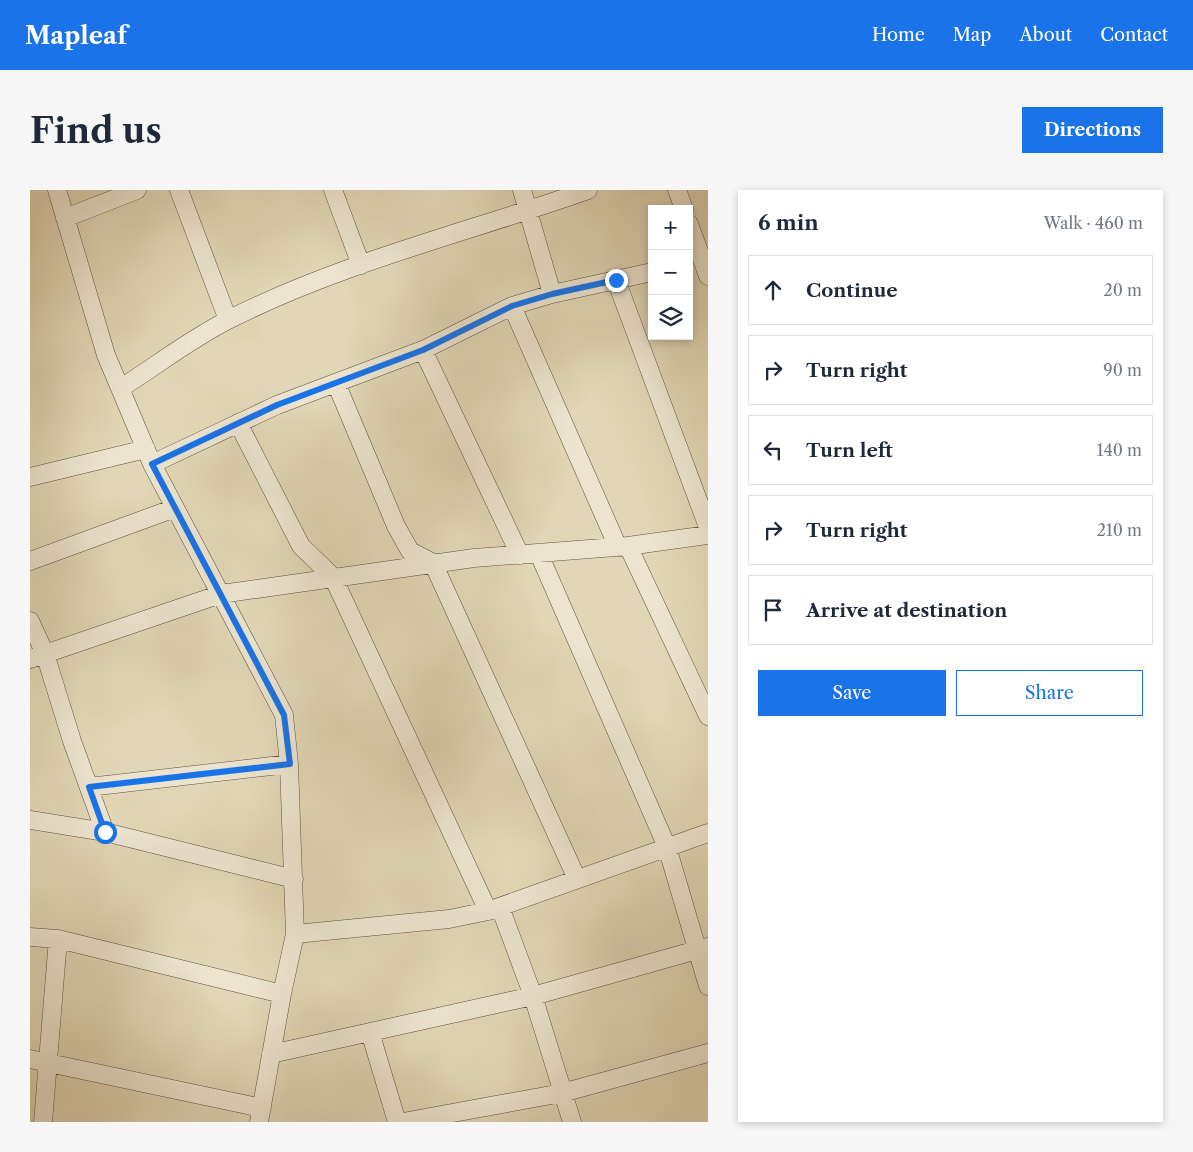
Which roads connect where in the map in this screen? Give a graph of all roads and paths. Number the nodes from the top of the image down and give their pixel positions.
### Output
1 (57, 190) edge
2 (137, 190) edge
3 (179, 190) edge
4 (333, 190) edge
5 (522, 190) edge
6 (588, 190) edge
7 (677, 190) edge
8 (683, 205) edge
9 (528, 211) junction
10 (66, 218) junction
11 (693, 236) edge
12 (702, 264) edge
13 (361, 265) junction
14 (648, 273) edge
15 (616, 280) junction
16 (552, 294) junction
17 (512, 306) junction
18 (228, 320) junction
19 (423, 350) junction
20 (336, 383) junction
21 (121, 388) junction
22 (238, 424) junction
23 (149, 456) junction
24 (30, 477) edge
25 (175, 508) junction
26 (708, 527) edge
27 (708, 535) edge
28 (622, 546) junction
29 (539, 554) junction
30 (520, 555) junction
31 (30, 561) edge
32 (433, 563) junction
33 (333, 577) junction
34 (221, 594) junction
35 (30, 620) edge
36 (38, 657) edge
37 (708, 716) edge
38 (290, 764) junction
39 (89, 787) junction
40 (30, 820) edge
41 (105, 832) junction
42 (708, 833) edge
43 (667, 847) junction
44 (294, 879) junction
45 (577, 879) junction
46 (494, 909) junction
47 (296, 934) junction
48 (30, 936) edge
49 (58, 939) junction
50 (703, 949) edge
51 (708, 986) edge
52 (282, 994) junction
53 (532, 996) junction
54 (370, 1032) junction
55 (708, 1053) edge
56 (271, 1054) junction
57 (38, 1061) edge
58 (562, 1093) junction
59 (261, 1115) edge
60 (42, 1122) edge
61 (396, 1122) edge
62 (403, 1122) edge
63 (572, 1122) edge

1 - 10 street
2 - 10 street
3 - 18 street
4 - 13 street
5 - 9 street
6 - 9 street
7 - 8 street
9 - 13 street
9 - 16 street
10 - 21 street
11 - 12 street
13 - 18 street
14 - 15 street
15 - 16 street
15 - 26 street
16 - 17 street
17 - 19 street
17 - 28 street
18 - 21 street
19 - 20 street
19 - 30 street
20 - 22 street
20 - 32 street
21 - 23 street
22 - 23 street
22 - 33 street
23 - 24 street
23 - 25 street
25 - 31 street
25 - 34 street
27 - 28 street
28 - 29 street
28 - 37 street
29 - 30 street
29 - 43 street
30 - 32 street
32 - 33 street
32 - 45 street
33 - 34 street
33 - 46 street
34 - 36 street
34 - 38 street
35 - 36 street
36 - 39 street
38 - 39 street
38 - 44 street
39 - 41 street
40 - 41 street
41 - 44 street
42 - 43 street
43 - 45 street
43 - 50 street
44 - 47 street
45 - 46 street
46 - 47 street
46 - 53 street
47 - 52 street
48 - 49 street
49 - 52 street
49 - 57 street
50 - 51 street
50 - 53 street
52 - 56 street
53 - 54 street
53 - 58 street
54 - 56 street
54 - 61 street
55 - 58 street
56 - 59 street
57 - 59 street
57 - 60 street
58 - 62 street
58 - 63 street

